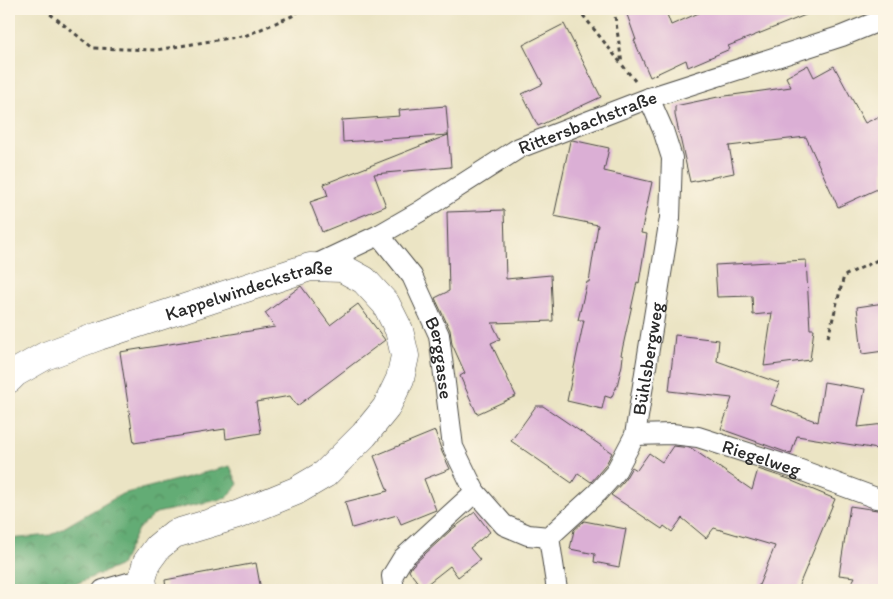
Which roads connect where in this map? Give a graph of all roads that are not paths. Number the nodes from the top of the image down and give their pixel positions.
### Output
1 (884, 19) edge
2 (649, 98) junction
3 (379, 235) junction
4 (310, 267) junction
5 (11, 375) edge
6 (635, 435) junction
7 (475, 492) junction
8 (884, 499) edge
9 (549, 537) junction
10 (143, 585) edge
11 (103, 590) edge
12 (394, 590) edge
13 (557, 590) edge

1 - 2 street, Rittersbachstraße
2 - 3 street, Rittersbachstraße
2 - 6 street, Bühlsbergweg
3 - 4 street, Rittersbachstraße
3 - 7 street, Berggasse
4 - 5 street, Kappelwindeckstraße
4 - 10 street, Kappelwindeckstraße
6 - 8 street, Riegelweg
6 - 9 street, Bühlsbergweg
7 - 9 street, Berggasse
7 - 12 street
9 - 13 street
10 - 11 street

